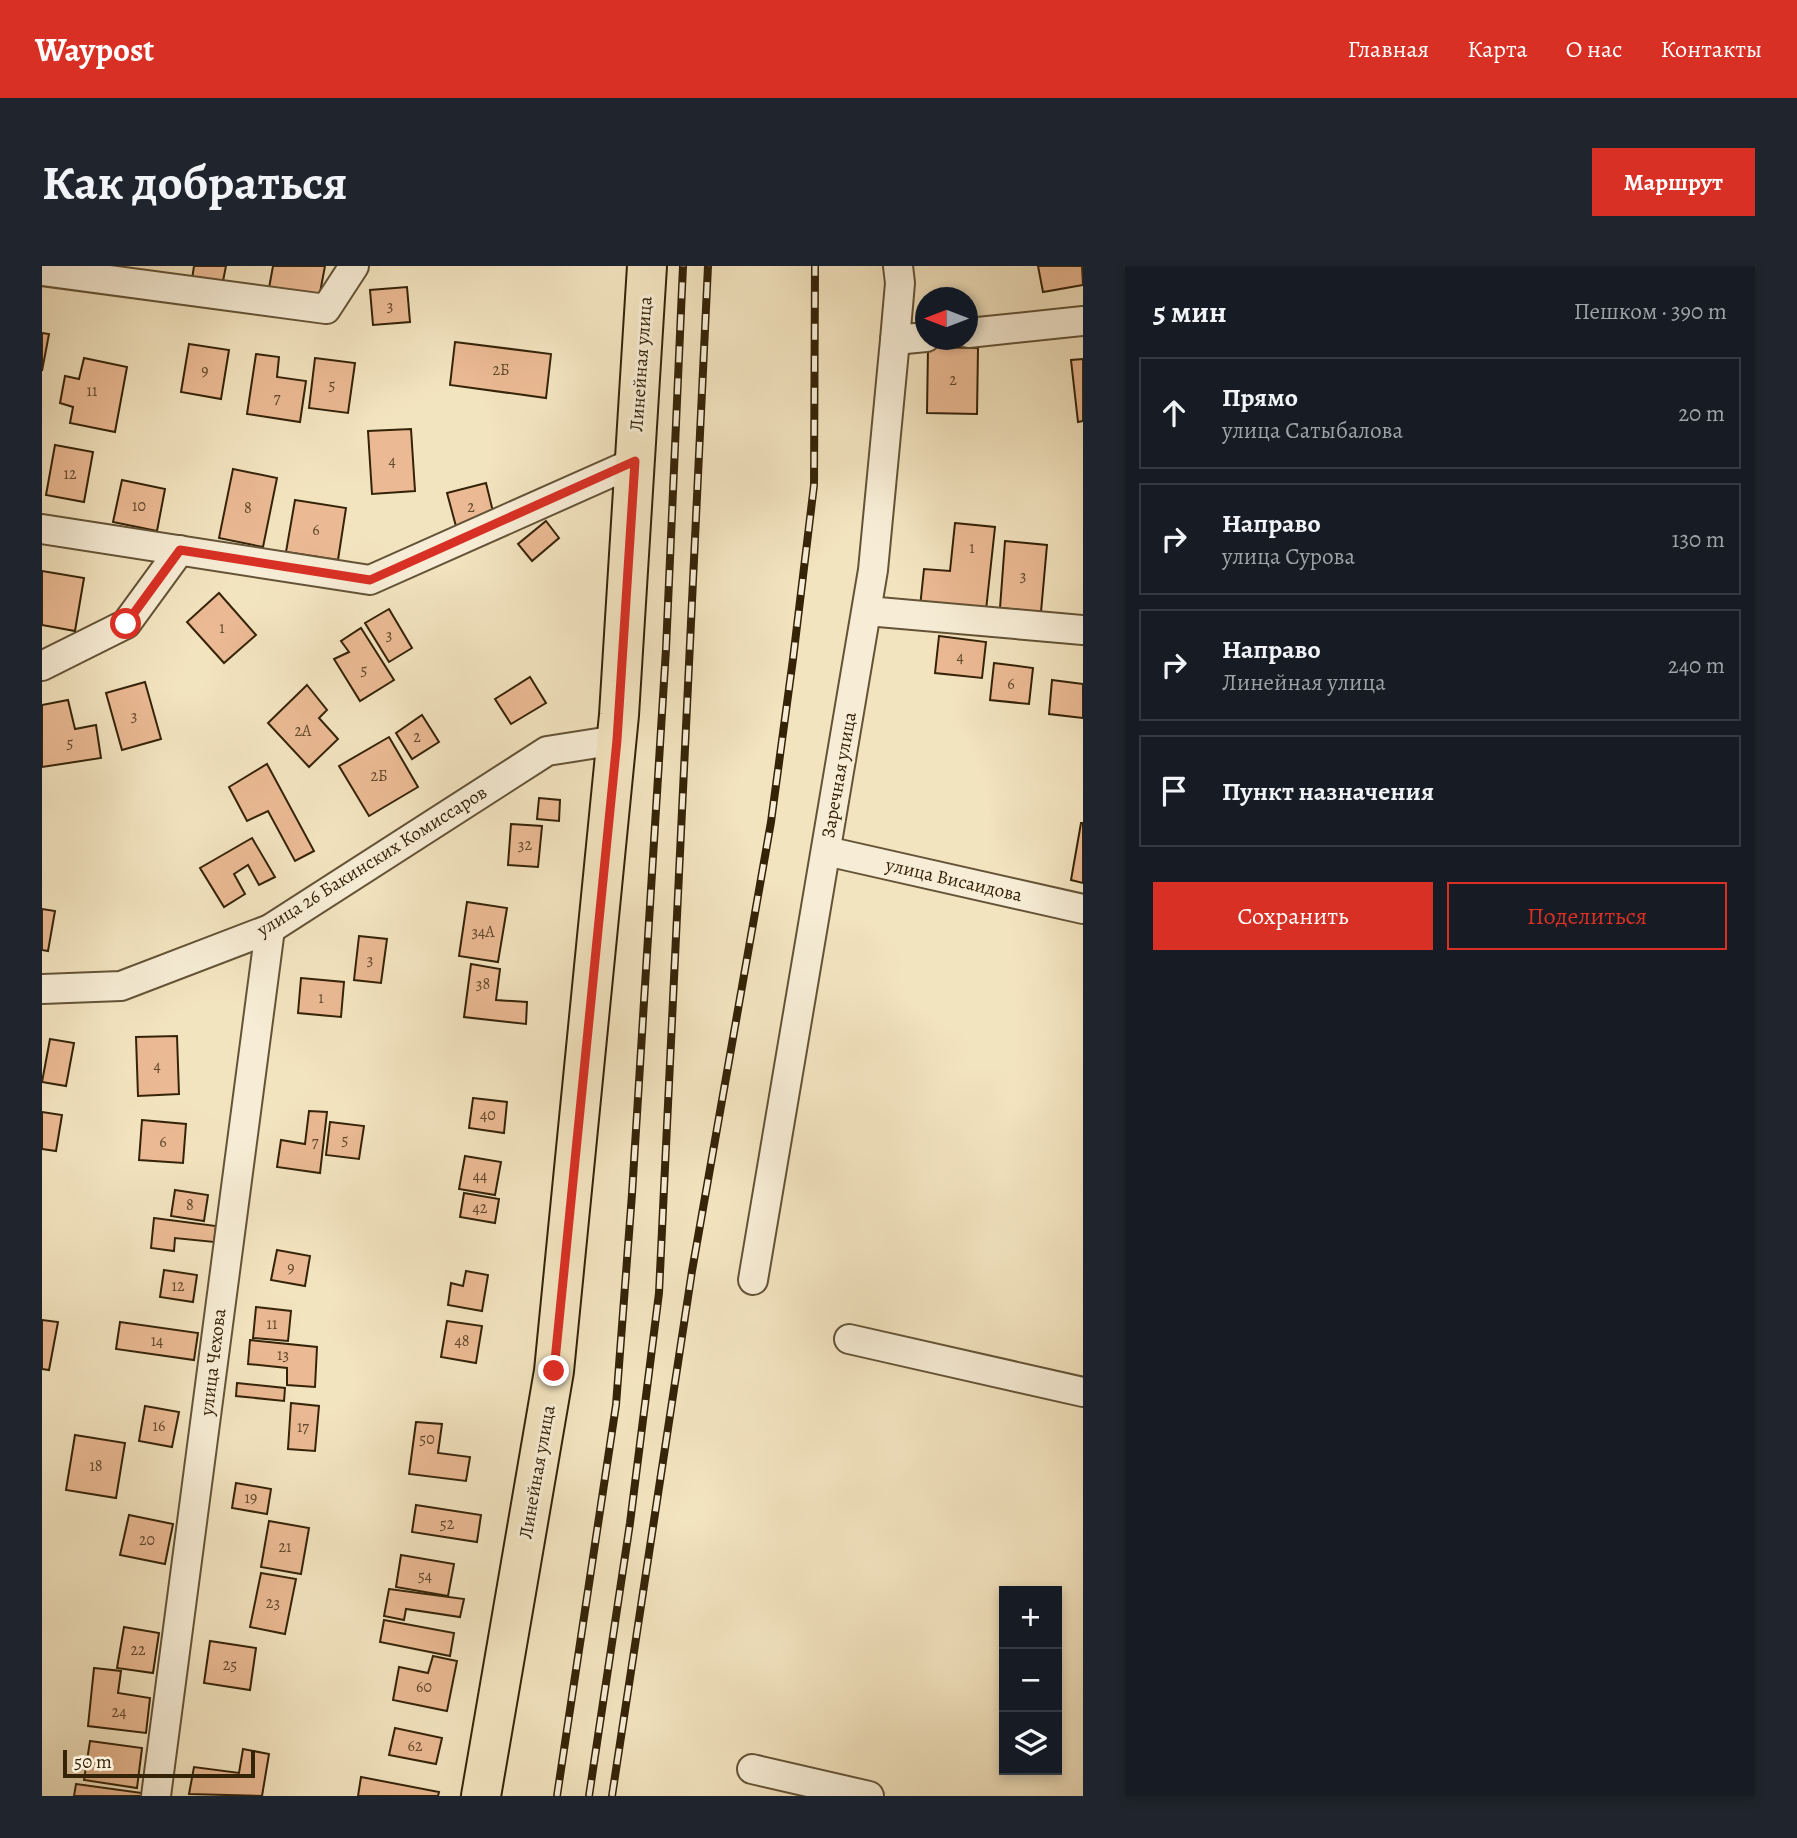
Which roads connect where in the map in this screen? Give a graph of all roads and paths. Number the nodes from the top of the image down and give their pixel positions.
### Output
1 (354, 266) edge
2 (647, 266) edge
3 (898, 266) edge
4 (42, 271) edge
5 (157, 276) edge
6 (1083, 321) edge
7 (978, 332) edge
8 (915, 338) edge
9 (895, 340) junction
10 (635, 461) junction
11 (42, 529) edge
12 (180, 550) junction
13 (867, 611) junction
14 (1083, 631) edge
15 (42, 666) edge
16 (617, 740) junction
17 (826, 851) junction
18 (1083, 909) edge
19 (270, 929) junction
20 (42, 989) edge
21 (753, 1280) dead end
22 (849, 1339) dead end
23 (1083, 1392) edge
24 (752, 1769) dead end
25 (156, 1796) edge
26 (481, 1796) edge
27 (869, 1796) edge

1 - 5 street
2 - 10 main road, Линейная улица
3 - 9 street, Заречная улица
4 - 5 street
6 - 7 street
8 - 9 street
9 - 13 street, Заречная улица
10 - 12 street
10 - 16 main road, Линейная улица
11 - 12 street
12 - 15 street
13 - 14 street
13 - 17 street, Заречная улица
16 - 19 street, улица 26 Бакинских Комиссаров
16 - 26 main road, Линейная улица
17 - 18 street, улица Висаидова
17 - 21 street, Заречная улица
19 - 20 street, улица 26 Бакинских Комиссаров
19 - 25 street, улица Чехова
22 - 23 street
24 - 27 street

